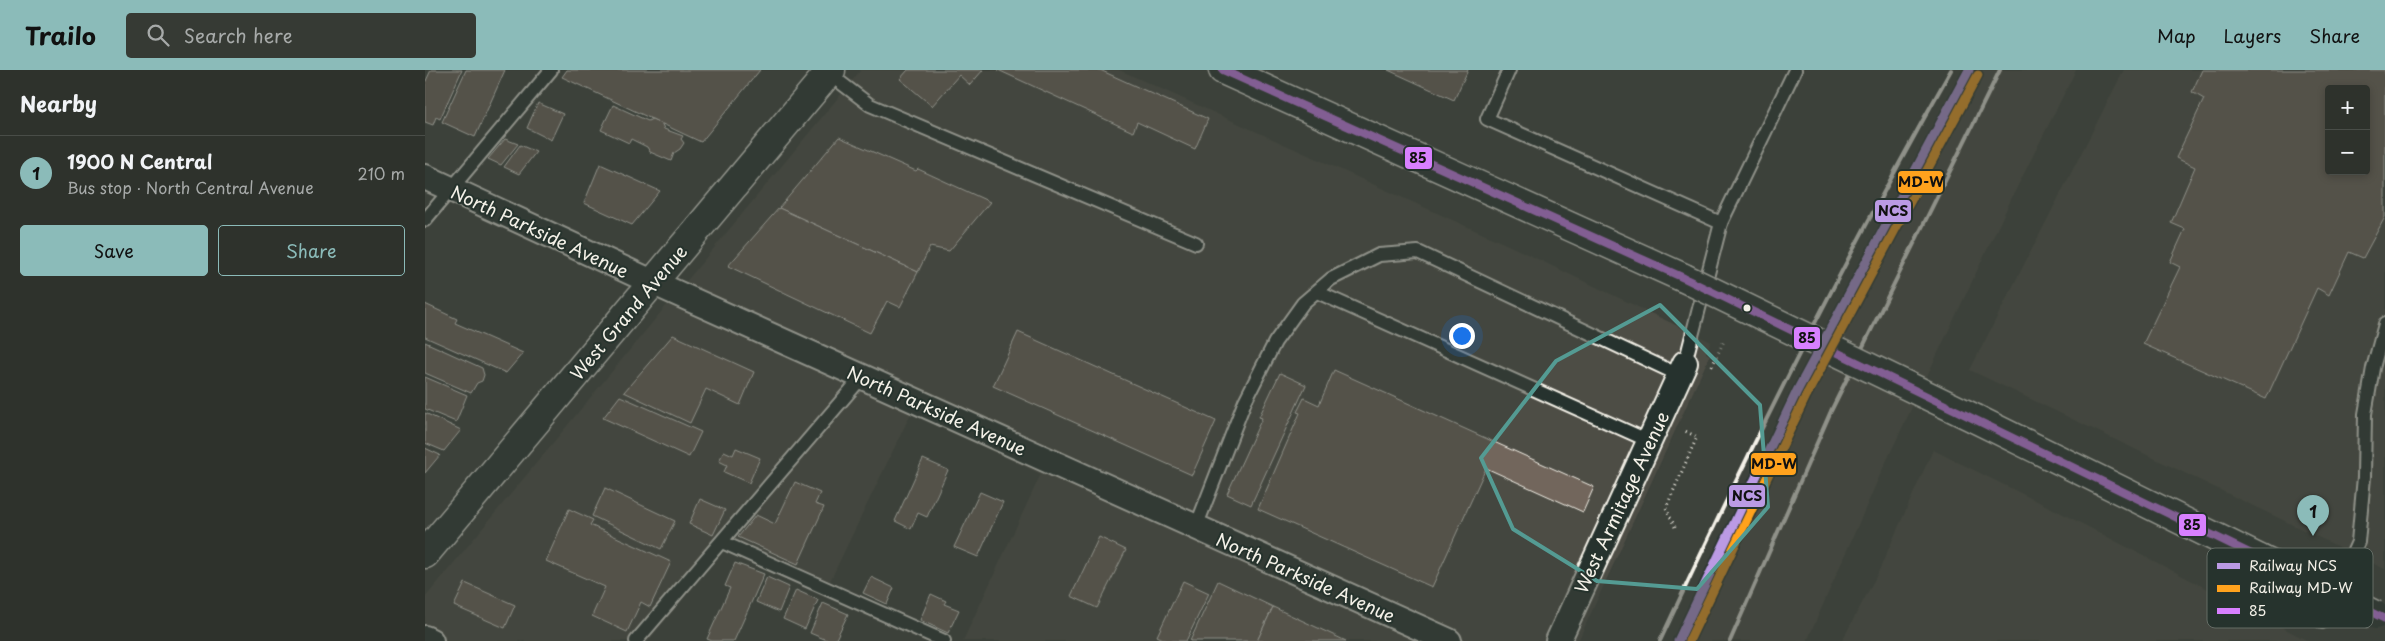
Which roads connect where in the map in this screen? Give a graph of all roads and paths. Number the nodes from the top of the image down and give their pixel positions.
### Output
1 (551, 70) edge
2 (1223, 70) edge
3 (1509, 70) edge
4 (1795, 70) edge
5 (830, 71) edge
6 (425, 177) edge
7 (451, 189) junction
8 (425, 220) edge
9 (1721, 223) junction
10 (1196, 243) dead end
11 (653, 282) junction
12 (1317, 292) junction
13 (2385, 324) edge
14 (1724, 341) dead end
15 (1716, 357) dead end
16 (1682, 369) junction
17 (862, 377) junction
18 (1685, 431) dead end
19 (1649, 441) junction
20 (1196, 527) junction
21 (1675, 527) dead end
22 (722, 542) junction
23 (2238, 548) edge
24 (2355, 548) edge
25 (425, 554) edge
26 (425, 638) edge
27 (431, 641) edge
28 (636, 641) edge
29 (944, 641) edge
30 (1449, 641) edge
31 (1558, 641) edge

1 - 7 lane
2 - 23 street, bridge
3 - 9 lane
4 - 9 lane
5 - 10 lane
5 - 11 street, West Grand Avenue
6 - 7 street, North Parkside Avenue
7 - 8 lane
7 - 11 street, North Parkside Avenue
9 - 16 lane
11 - 17 street, North Parkside Avenue
11 - 25 street, West Grand Avenue
12 - 16 lane
12 - 19 lane
12 - 20 lane
13 - 24 lane
14 - 15 path
16 - 19 street, West Armitage Avenue
17 - 20 street, North Parkside Avenue
17 - 22 lane
18 - 21 path
19 - 31 street, West Armitage Avenue
20 - 30 street, North Parkside Avenue
22 - 28 lane
22 - 29 lane
26 - 27 street

